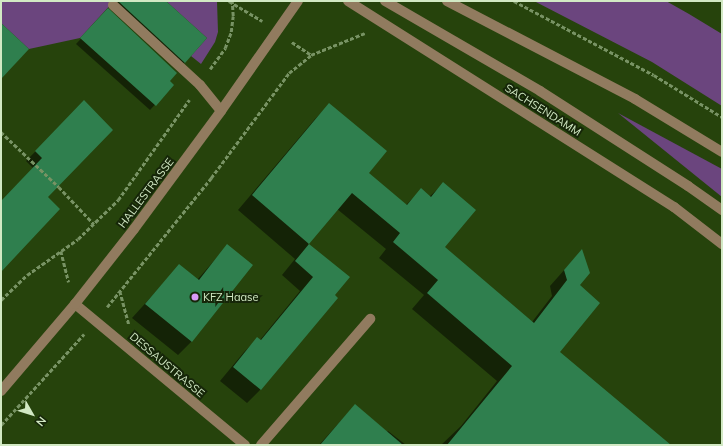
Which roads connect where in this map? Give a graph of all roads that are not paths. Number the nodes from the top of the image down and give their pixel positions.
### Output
1 (298, 1) edge
2 (348, 1) edge
3 (386, 1) edge
4 (447, 1) edge
5 (113, 5) dead end
6 (221, 110) junction
7 (722, 152) edge
8 (722, 210) edge
9 (722, 244) edge
10 (75, 304) junction
11 (370, 319) dead end
12 (1, 390) edge
13 (245, 445) edge
14 (261, 445) edge

1 - 6 street, HALLESTRASSE
2 - 9 street, SACHSENDAMM
3 - 8 street, SACHSENDAMM
4 - 7 street
5 - 6 street
6 - 10 street, HALLESTRASSE
10 - 12 street, HALLESTRASSE
10 - 13 street, DESSAUSTRASSE
11 - 14 street

